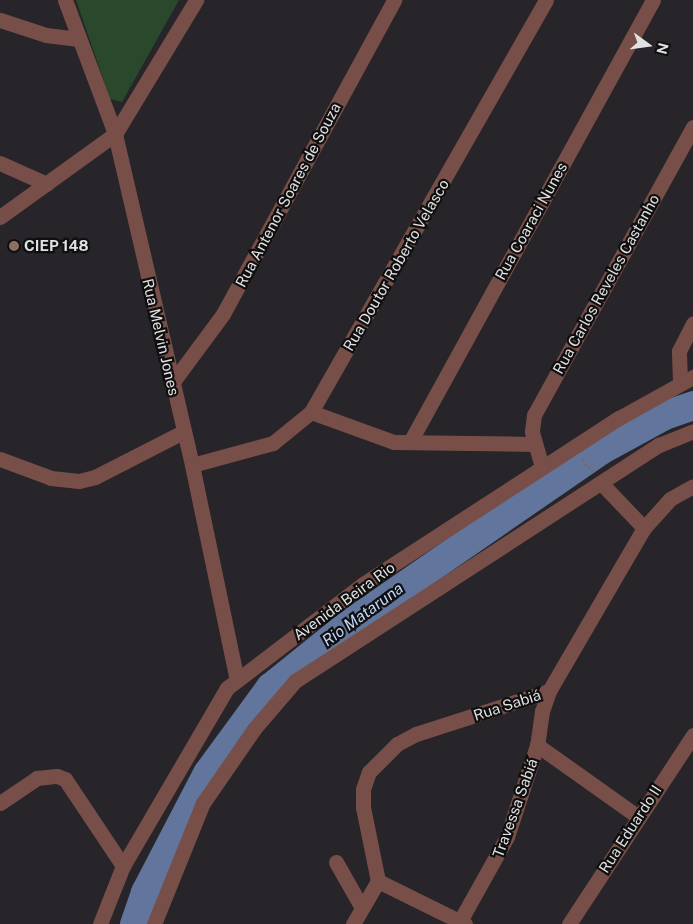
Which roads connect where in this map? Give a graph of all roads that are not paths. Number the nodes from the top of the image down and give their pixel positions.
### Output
1 (65, 0) edge
2 (196, 0) edge
3 (394, 0) edge
4 (546, 0) edge
5 (653, 0) edge
6 (0, 20) edge
7 (78, 39) junction
8 (693, 127) edge
9 (115, 134) junction
10 (0, 163) edge
11 (46, 184) junction
12 (0, 218) edge
13 (693, 323) edge
14 (686, 379) edge
15 (172, 382) junction
16 (311, 412) junction
17 (693, 431) edge
18 (183, 432) junction
19 (410, 442) junction
20 (534, 444) junction
21 (0, 459) edge
22 (192, 465) junction
23 (542, 467) junction
24 (602, 484) junction
25 (693, 486) edge
26 (644, 528) junction
27 (237, 680) junction
28 (549, 691) junction
29 (693, 735) edge
30 (537, 745) junction
31 (0, 803) edge
32 (637, 816) junction
33 (336, 862) dead end
34 (123, 866) junction
35 (378, 881) junction
36 (362, 908) junction
37 (462, 923) edge
38 (100, 924) edge
39 (154, 924) edge
40 (353, 924) edge
41 (569, 924) edge

1 - 7 street, Rua Melvin Jones
2 - 9 street
3 - 15 street, Rua Antenor Soares de Souza
4 - 16 street, Rua Doutor Roberto Velasco
5 - 19 street, Rua Coaraci Nunes
6 - 7 street
7 - 9 street, Rua Melvin Jones
8 - 20 street, Rua Carlos Reveles Castanho
9 - 11 street
9 - 15 street, Rua Melvin Jones
10 - 11 street
11 - 12 street
13 - 14 street
14 - 23 street, Avenida Beira Rio
15 - 18 street, Rua Melvin Jones
16 - 19 street
16 - 22 street, Rua Doutor Roberto Velasco
17 - 24 street
18 - 21 street
18 - 22 street, Rua Melvin Jones
19 - 20 street
20 - 23 street, Rua Carlos Reveles Castanho
22 - 27 street, Rua Melvin Jones
23 - 27 street, Avenida Beira Rio
24 - 26 street
24 - 39 street
25 - 26 street, Rua Sabiá
26 - 28 street, Rua Sabiá
27 - 34 street, Avenida Beira Rio
28 - 30 street, Travessa Sabiá
28 - 35 street, Rua Sabiá
29 - 32 street, Rua Eduardo II
30 - 32 street
30 - 37 street, Travessa Sabiá
31 - 34 street
32 - 41 street, Rua Eduardo II
33 - 36 street
34 - 38 street, Avenida Beira Rio
35 - 36 street
35 - 37 street
36 - 40 street

